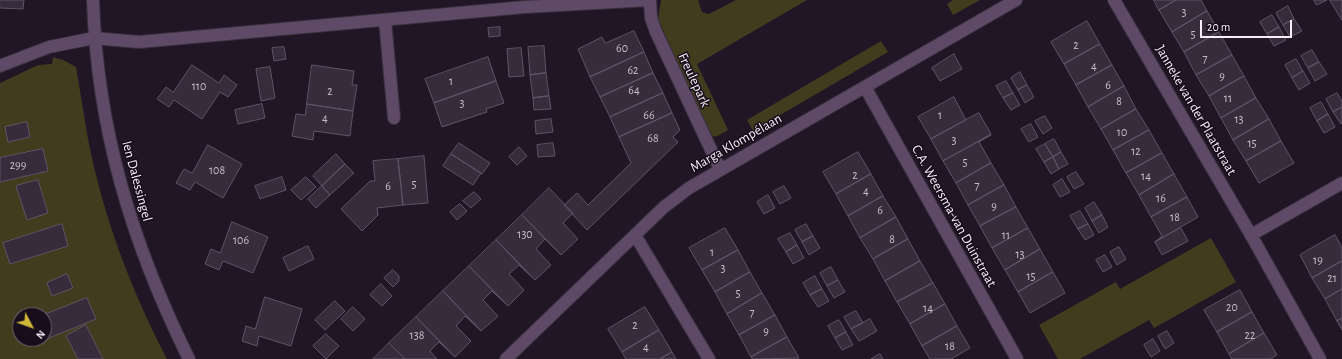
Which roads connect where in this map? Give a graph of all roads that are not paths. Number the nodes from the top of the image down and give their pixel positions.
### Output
1 (93, 0) edge
2 (650, 0) edge
3 (1016, 0) edge
4 (1114, 0) edge
5 (385, 20) junction
6 (94, 38) junction
7 (0, 66) edge
8 (865, 87) junction
9 (394, 118) dead end
10 (720, 169) junction
11 (1342, 183) edge
12 (635, 235) junction
13 (1251, 235) junction
14 (189, 359) edge
15 (506, 359) edge
16 (709, 359) edge
17 (1017, 359) edge
18 (1320, 359) edge

1 - 6 street, Ien Dalessingel
2 - 5 street
2 - 10 street, Freulepark
3 - 8 street, Marga Klompélaan
4 - 13 street, Janneke van der Plaatstraat
5 - 6 street
5 - 9 street
6 - 7 street
6 - 14 street, Ien Dalessingel
8 - 10 street, Marga Klompélaan
8 - 17 street, C.A. Weersma-van Duinstraat
10 - 12 street, Marga Klompélaan
11 - 13 street
12 - 15 street, Marga Klompélaan
12 - 16 street
13 - 18 street, Janneke van der Plaatstraat

